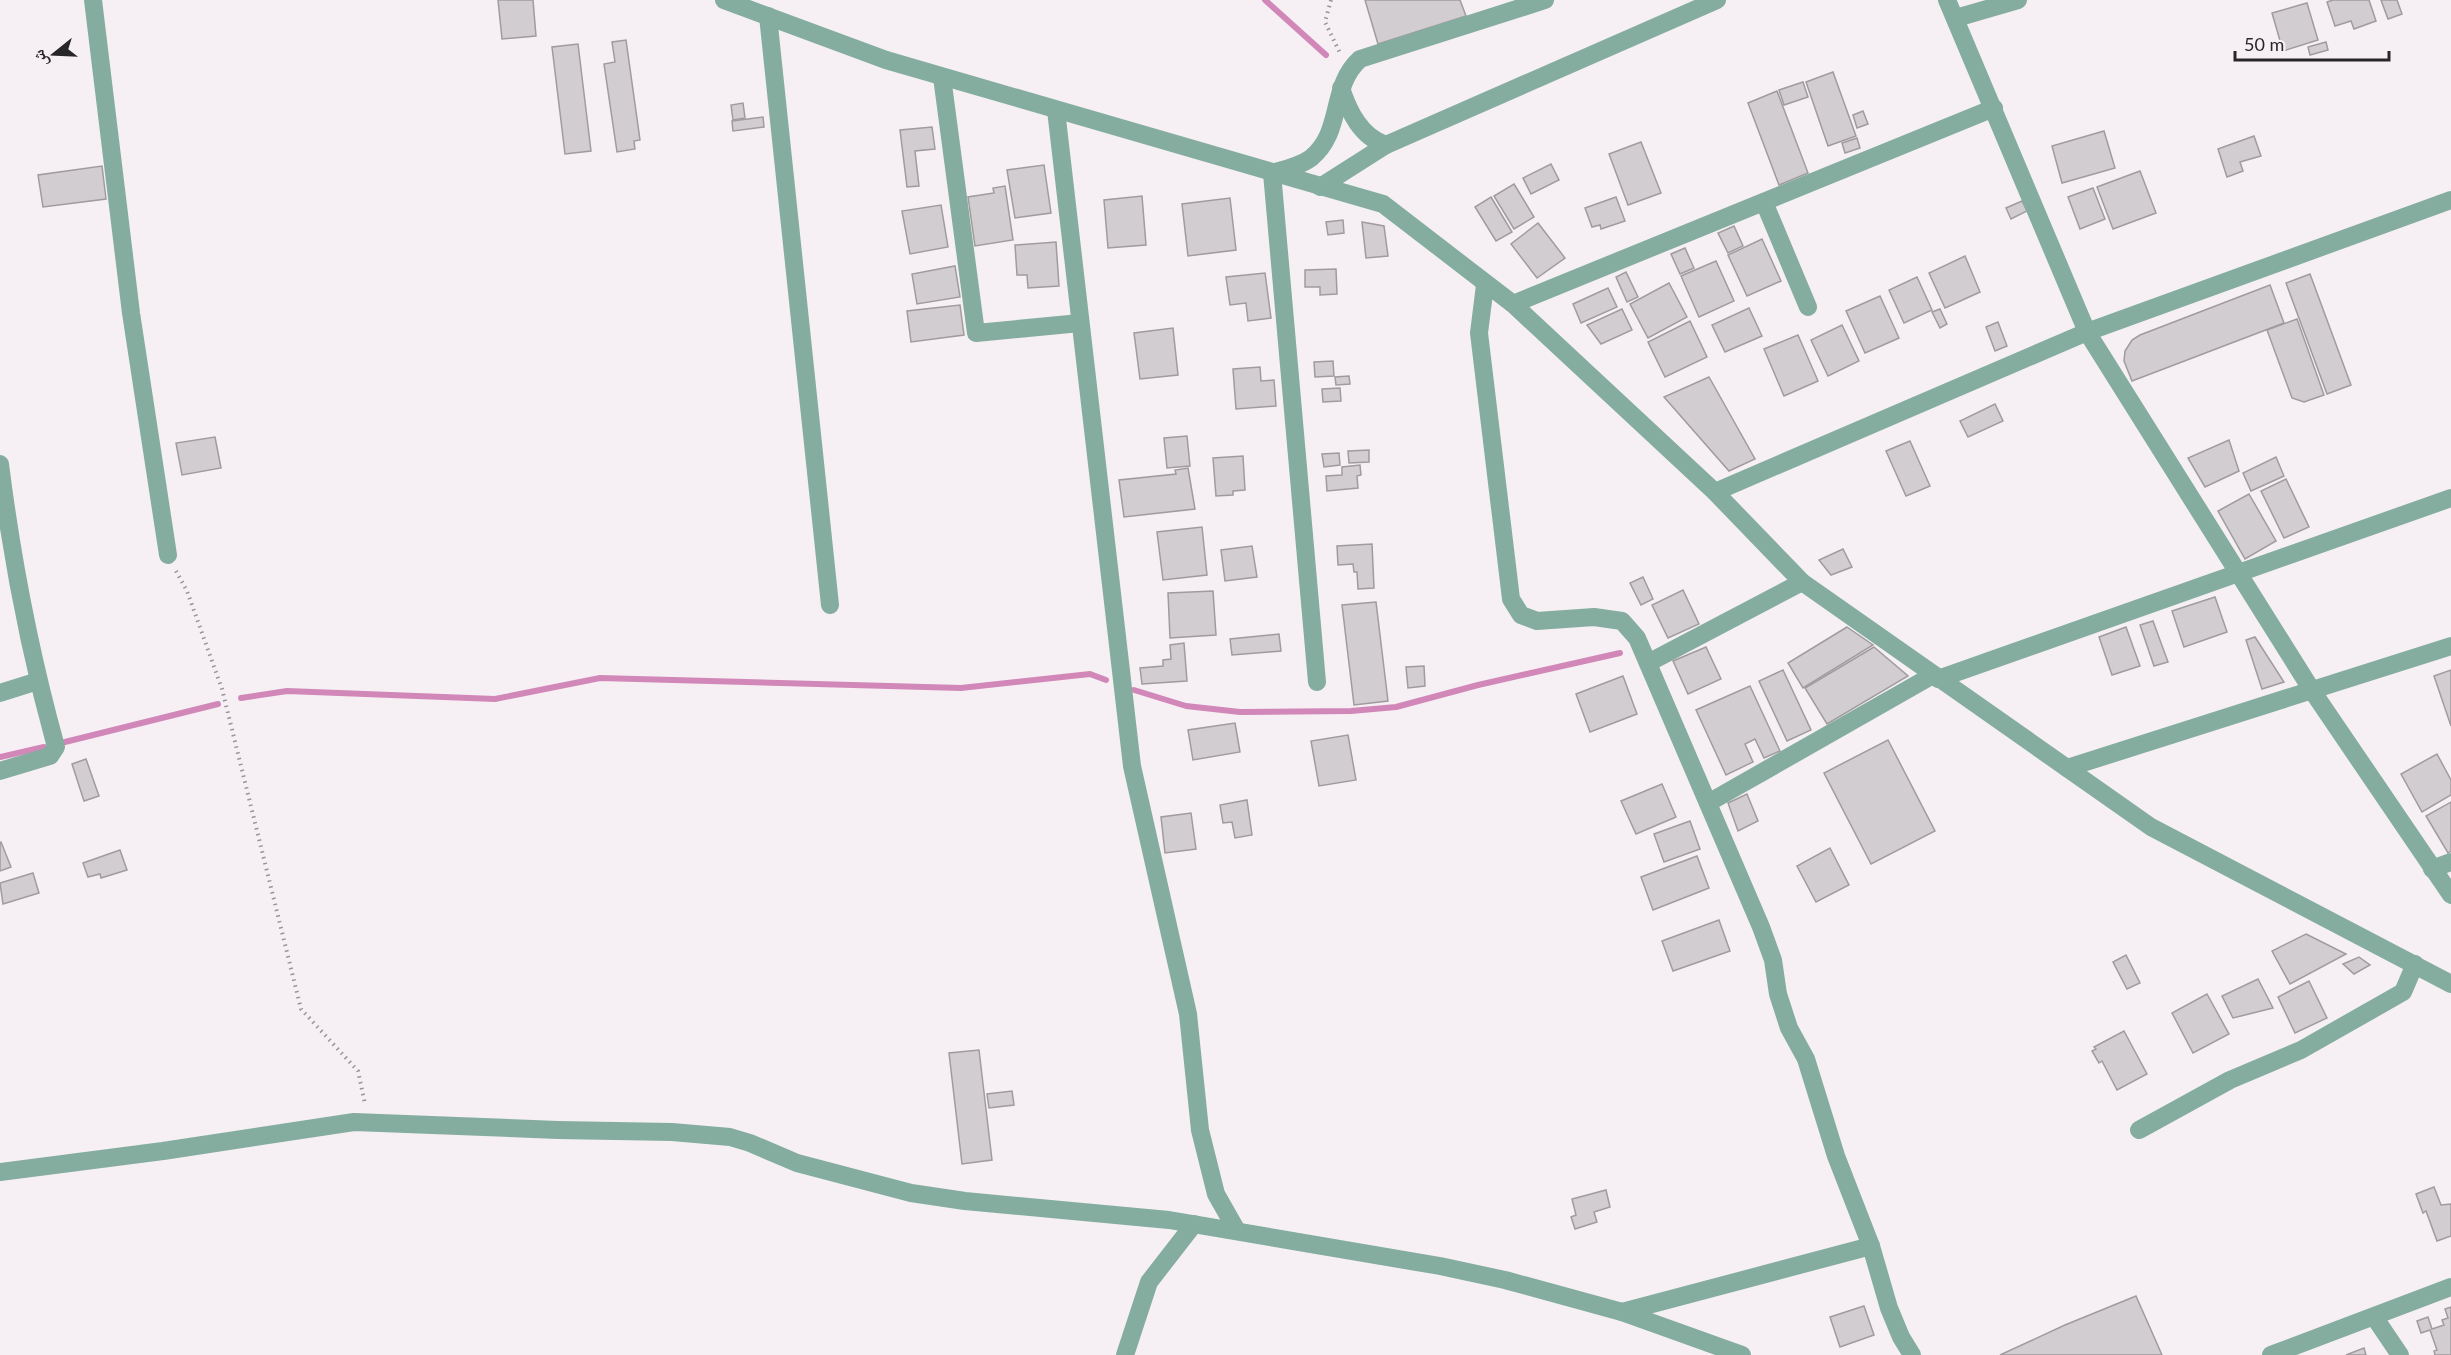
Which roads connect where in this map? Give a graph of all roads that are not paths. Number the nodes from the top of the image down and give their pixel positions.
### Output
1 (93, 0) edge
2 (724, 0) edge
3 (1545, 0) edge
4 (1717, 0) edge
5 (1947, 0) edge
6 (2018, 0) edge
7 (768, 16) junction
8 (1956, 18) junction
9 (942, 77) junction
10 (1340, 87) junction
11 (1994, 108) junction
12 (1056, 110) junction
13 (1386, 145) junction
14 (1272, 173) junction
15 (1320, 187) junction
16 (2451, 200) edge
17 (1764, 202) junction
18 (1485, 285) junction
19 (1513, 304) junction
20 (1808, 307) dead end
21 (1080, 322) junction
22 (2087, 332) junction
23 (0, 464) edge
24 (1714, 492) junction
25 (2451, 498) edge
26 (168, 555) road end
27 (2241, 574) junction
28 (1802, 582) junction
29 (830, 605) dead end
30 (2451, 646) edge
31 (1648, 663) junction
32 (1935, 677) junction
33 (38, 681) junction
34 (1317, 682) dead end
35 (2313, 692) junction
36 (0, 693) edge
37 (2067, 768) junction
38 (0, 771) edge
39 (1708, 803) junction
40 (2451, 862) edge
41 (2432, 869) junction
42 (2451, 895) edge
43 (2415, 964) junction
44 (2451, 984) edge
45 (2139, 1130) dead end
46 (0, 1172) edge
47 (1194, 1224) junction
48 (1237, 1231) junction
49 (1871, 1246) junction
50 (2451, 1287) edge
51 (1622, 1312) junction
52 (2375, 1318) junction
53 (1125, 1355) edge
54 (1742, 1355) edge
55 (1911, 1355) edge
56 (2271, 1355) edge
57 (2400, 1355) edge

1 - 26 street
2 - 7 street
3 - 10 street
4 - 13 street
5 - 8 street
6 - 8 street
7 - 9 street
7 - 29 street
8 - 11 street
9 - 12 street
9 - 21 street
10 - 13 street
10 - 14 street
11 - 17 street
11 - 22 street
12 - 14 street
12 - 21 street
13 - 15 street
14 - 15 street
14 - 34 street
15 - 18 street
16 - 22 street
17 - 19 street
17 - 20 street
18 - 19 street
18 - 31 street
19 - 24 street
21 - 48 street
22 - 24 street
22 - 27 street
23 - 33 street
24 - 28 street
25 - 27 street
27 - 32 street
27 - 35 street
28 - 31 street
28 - 32 street
30 - 35 street
31 - 39 street
32 - 37 street
32 - 39 street
33 - 36 street
33 - 38 street
35 - 37 street
35 - 41 street
37 - 43 street
39 - 49 street
40 - 41 street
41 - 42 street
43 - 44 street
43 - 45 street
46 - 47 street
47 - 48 street
47 - 53 street
48 - 51 street
49 - 51 street
49 - 55 street
50 - 52 street
51 - 54 street
52 - 56 street
52 - 57 street

